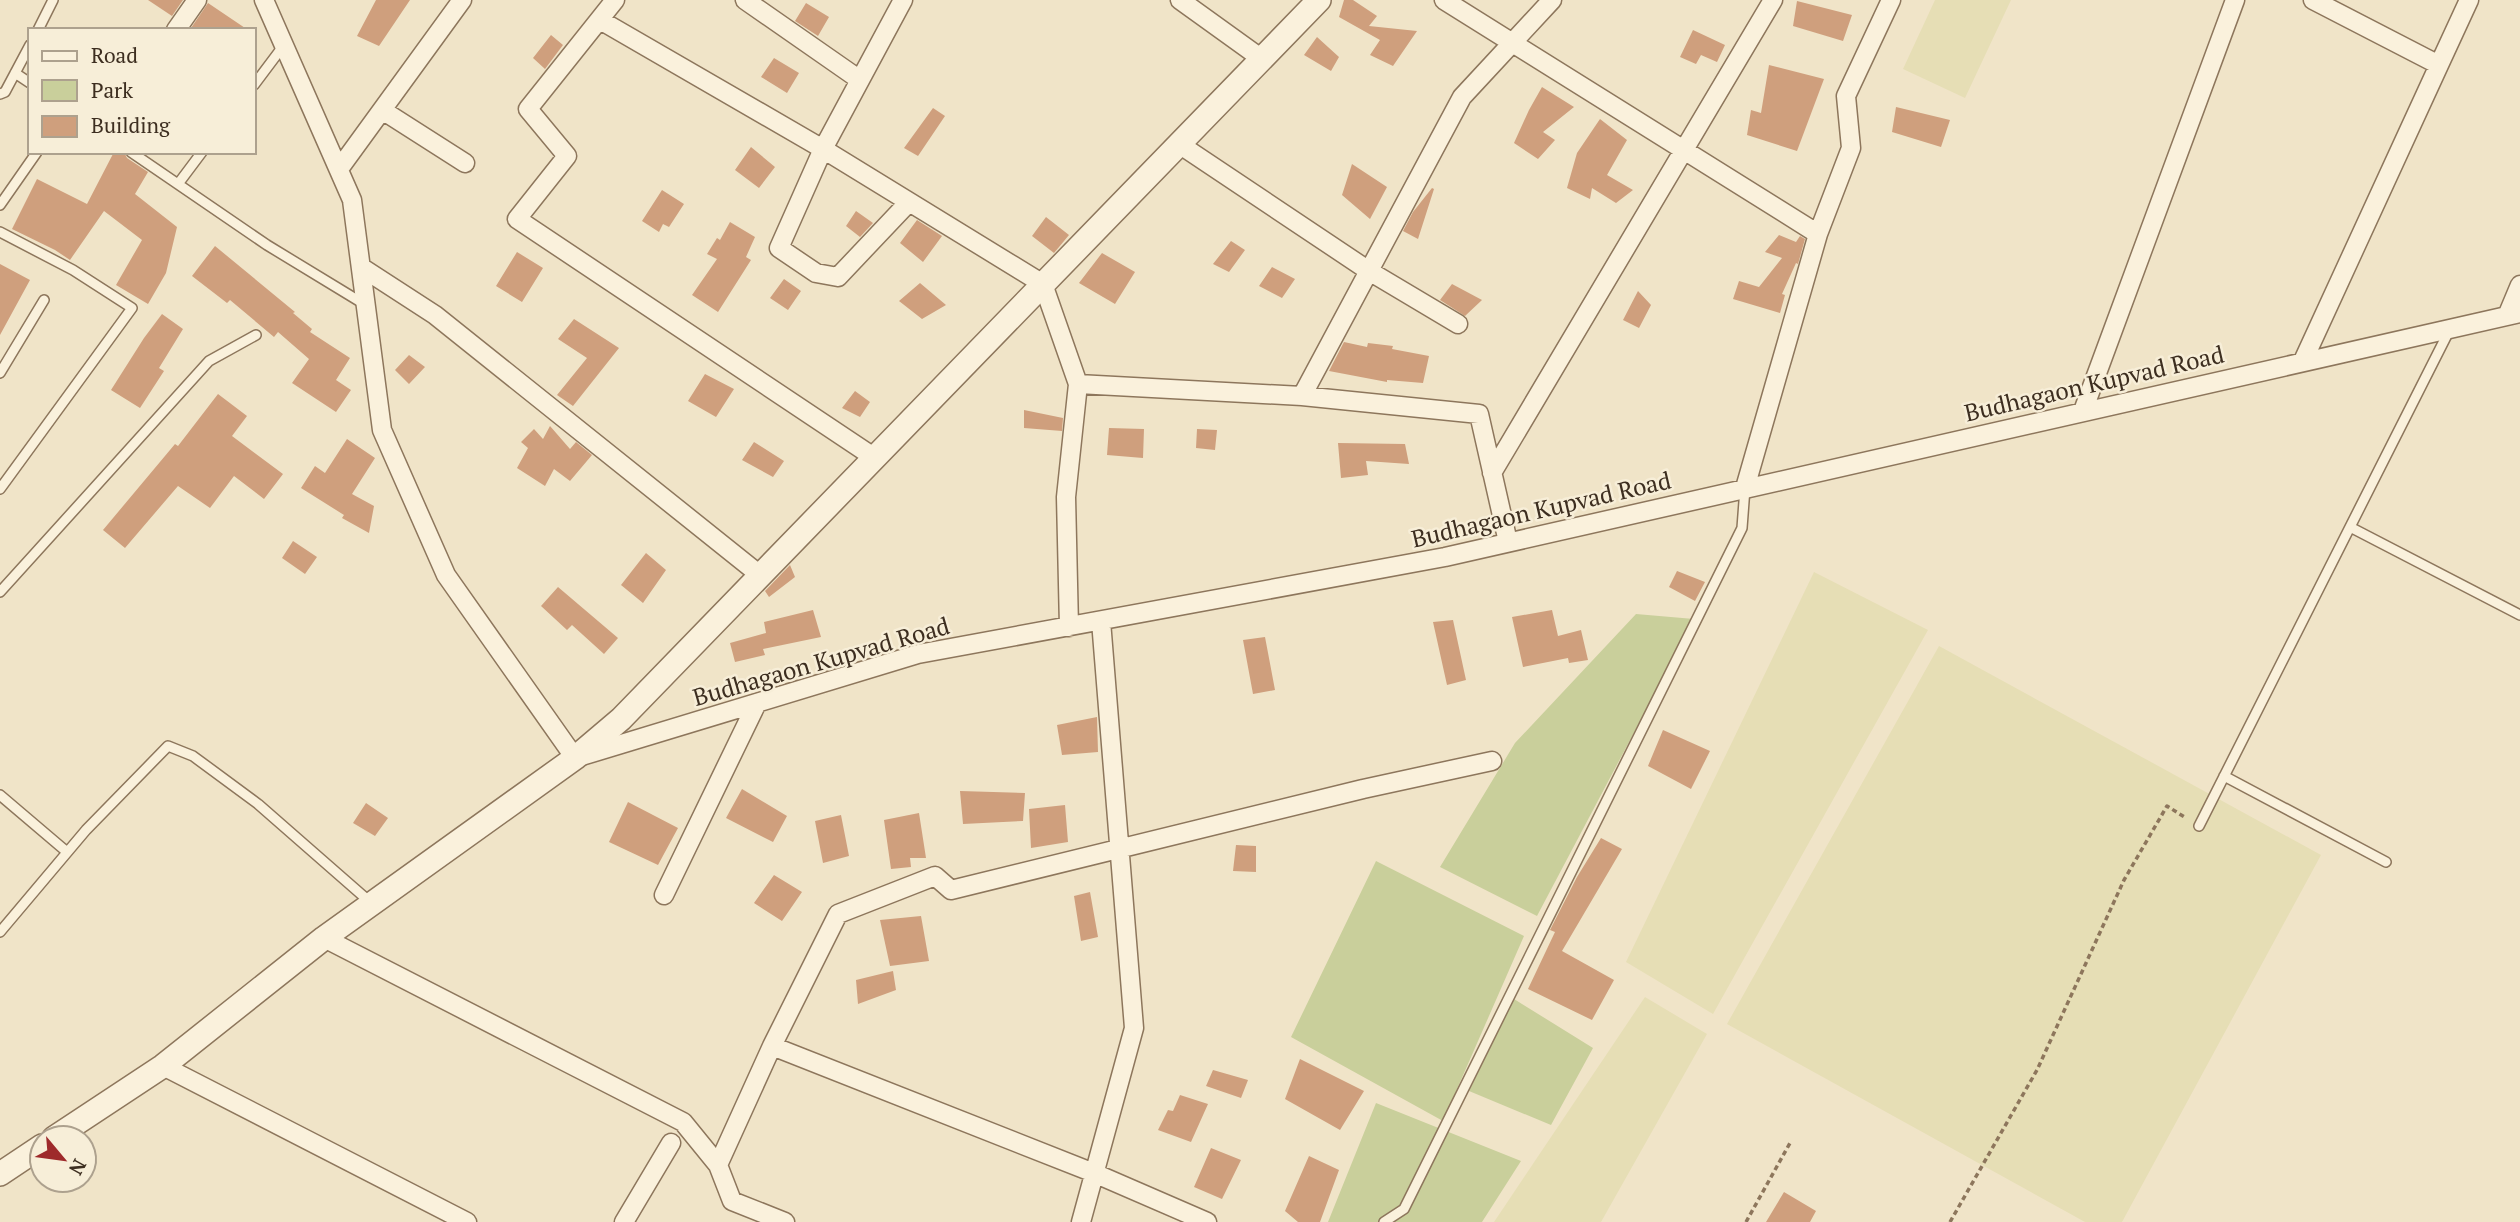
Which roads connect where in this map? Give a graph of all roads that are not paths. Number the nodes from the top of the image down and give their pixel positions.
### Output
1 (53, 0) edge
2 (197, 0) edge
3 (264, 0) edge
4 (462, 0) edge
5 (615, 0) edge
6 (745, 0) edge
7 (903, 0) edge
8 (1180, 0) edge
9 (1319, 0) edge
10 (1444, 0) edge
11 (1552, 0) edge
12 (1773, 0) edge
13 (1891, 0) edge
14 (2235, 0) edge
15 (2313, 0) edge
16 (2469, 0) edge
17 (600, 20) junction
18 (39, 28) edge
19 (177, 28) edge
20 (1512, 43) junction
21 (284, 45) junction
22 (28, 49) edge
23 (1262, 59) junction
24 (2439, 65) junction
25 (15, 73) junction
26 (860, 80) junction
27 (28, 82) edge
28 (256, 82) edge
29 (0, 94) edge
30 (382, 110) junction
31 (1179, 144) junction
32 (823, 149) junction
33 (1684, 150) junction
34 (36, 154) edge
35 (134, 154) edge
36 (200, 154) edge
37 (465, 163) dead end
38 (339, 169) junction
39 (178, 184) junction
40 (909, 202) junction
41 (0, 205) edge
42 (0, 232) edge
43 (1818, 234) junction
44 (361, 267) junction
45 (1369, 271) junction
46 (1043, 284) junction
47 (2520, 285) edge
48 (44, 300) dead end
49 (366, 305) junction
50 (2513, 314) edge
51 (1458, 324) dead end
52 (2450, 328) junction
53 (256, 335) dead end
54 (2303, 362) junction
55 (0, 373) edge
56 (1079, 384) junction
57 (1303, 396) junction
58 (2083, 411) junction
59 (875, 458) junction
60 (1492, 473) junction
61 (1745, 488) junction
62 (0, 489) edge
63 (2350, 527) junction
64 (1508, 542) junction
65 (761, 575) junction
66 (0, 592) edge
67 (2520, 615) edge
68 (1101, 621) junction
69 (1069, 627) junction
70 (757, 703) junction
71 (575, 758) junction
72 (1492, 761) dead end
73 (2224, 776) junction
74 (0, 795) edge
75 (2199, 826) road end
76 (1119, 850) junction
77 (67, 852) junction
78 (2386, 862) dead end
79 (664, 895) dead end
80 (371, 903) junction
81 (0, 932) edge
82 (324, 937) junction
83 (772, 1046) junction
84 (163, 1066) junction
85 (75, 1124) edge
86 (671, 1143) dead end
87 (28, 1155) edge
88 (718, 1165) junction
89 (1094, 1173) junction
90 (0, 1174) edge
91 (745, 1215) edge
92 (467, 1222) edge
93 (624, 1222) edge
94 (785, 1222) edge
95 (1081, 1222) edge
96 (1207, 1222) edge
97 (1384, 1222) edge

1 - 18 lane
2 - 19 street
3 - 21 street
4 - 30 street
5 - 17 street
6 - 26 street
7 - 26 street
8 - 23 street
9 - 23 street
10 - 20 street
11 - 20 street
12 - 33 street
13 - 43 street
14 - 58 street
15 - 24 street
16 - 24 street
17 - 32 street
17 - 59 street
20 - 33 street
20 - 45 street
21 - 28 lane
21 - 38 street
22 - 25 lane
23 - 31 street
24 - 54 street
25 - 27 lane
25 - 29 lane
26 - 32 street
30 - 37 street
30 - 38 street
31 - 45 street
31 - 46 street
32 - 40 street
32 - 40 street
33 - 43 street
33 - 60 street
34 - 41 lane
35 - 39 lane
36 - 39 lane
38 - 44 street
39 - 49 lane
40 - 46 street
42 - 62 lane
43 - 61 street
44 - 49 street
44 - 65 street
45 - 51 street
45 - 57 street
46 - 56 street
46 - 59 street
47 - 50 street
48 - 55 lane
49 - 71 street
50 - 52 street, Budhagaon Kupvad Road
52 - 54 street, Budhagaon Kupvad Road
52 - 63 lane
53 - 66 lane
54 - 58 street, Budhagaon Kupvad Road
56 - 57 street
56 - 69 street
57 - 60 street
58 - 61 street, Budhagaon Kupvad Road
59 - 65 street
60 - 64 street
61 - 64 street, Budhagaon Kupvad Road
61 - 97 lane
63 - 67 lane
63 - 73 lane
64 - 68 street, Budhagaon Kupvad Road
65 - 71 street
68 - 69 street, Budhagaon Kupvad Road
68 - 76 street
69 - 70 street, Budhagaon Kupvad Road
70 - 71 street, Budhagaon Kupvad Road
70 - 79 street
71 - 80 street
72 - 76 street
73 - 75 lane
73 - 78 lane
74 - 77 lane
76 - 83 street
76 - 89 street
77 - 80 lane
77 - 81 lane
80 - 82 street
82 - 84 street
82 - 88 street
83 - 88 street
83 - 89 street
84 - 85 street
84 - 92 street
86 - 93 street
87 - 90 street
88 - 91 street
89 - 95 street
89 - 96 street
91 - 94 street

